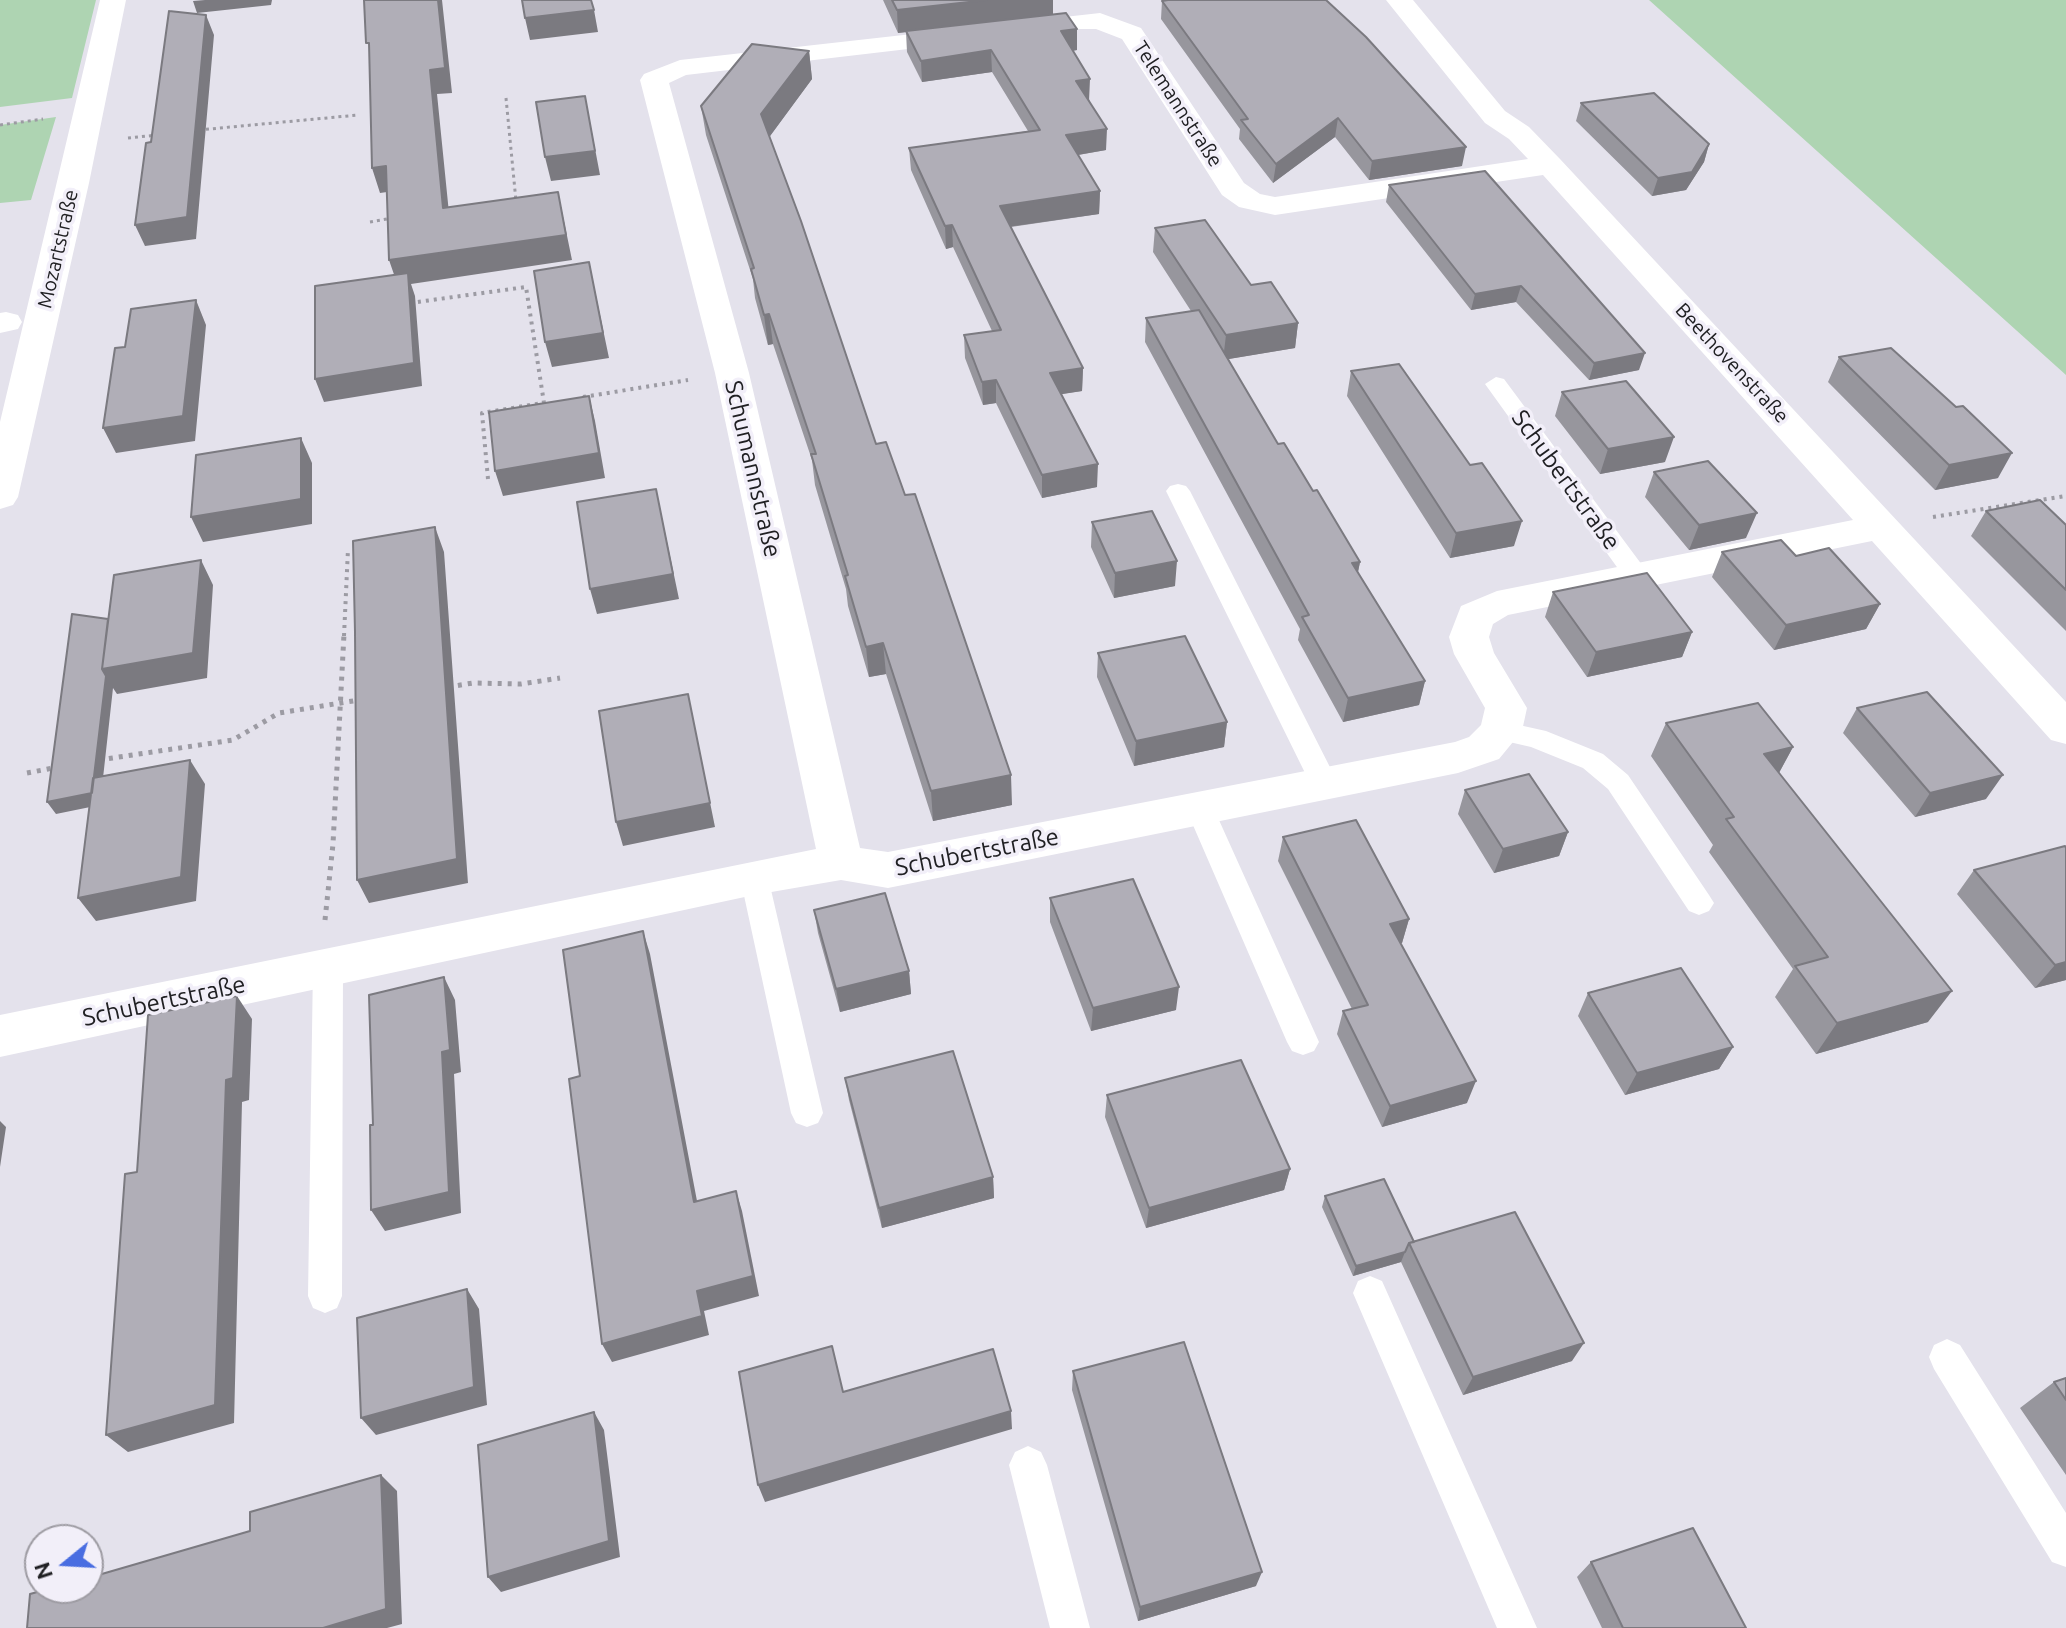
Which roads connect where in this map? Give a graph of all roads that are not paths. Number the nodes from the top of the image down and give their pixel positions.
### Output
1 (113, 0) edge
2 (1399, 0) edge
3 (654, 80) joint
4 (1550, 165) junction
5 (1496, 384) dead end
6 (1178, 491) dead end
7 (0, 497) edge
8 (1883, 526) junction
9 (1636, 575) junction
10 (2066, 729) edge
11 (1501, 731) junction
12 (1323, 781) junction
13 (1200, 809) junction
14 (841, 862) junction
15 (754, 877) junction
16 (1699, 903) dead end
17 (328, 966) junction
18 (0, 1036) edge
19 (1303, 1042) dead end
20 (807, 1113) dead end
21 (1370, 1293) dead end
22 (325, 1296) dead end
23 (1947, 1357) dead end
24 (1028, 1465) dead end
25 (2066, 1548) edge
26 (1070, 1628) edge
27 (1517, 1628) edge

1 - 7 street, Mozartstraße
2 - 4 street, Beethovenstraße
3 - 4 street, Telemannstraße
3 - 14 street, Schumannstraße
4 - 8 street, Beethovenstraße
5 - 9 lane, Schubertstraße
6 - 12 lane
8 - 9 street, Schubertstraße
8 - 10 street, Beethovenstraße
9 - 11 street, Schubertstraße
11 - 12 street, Schubertstraße
11 - 16 lane
12 - 13 street, Schubertstraße
13 - 14 street, Schubertstraße
13 - 19 lane
14 - 15 street, Schubertstraße
15 - 17 street, Schubertstraße
15 - 20 lane
17 - 18 street, Schubertstraße
17 - 22 lane
21 - 27 lane
23 - 25 lane
24 - 26 lane

